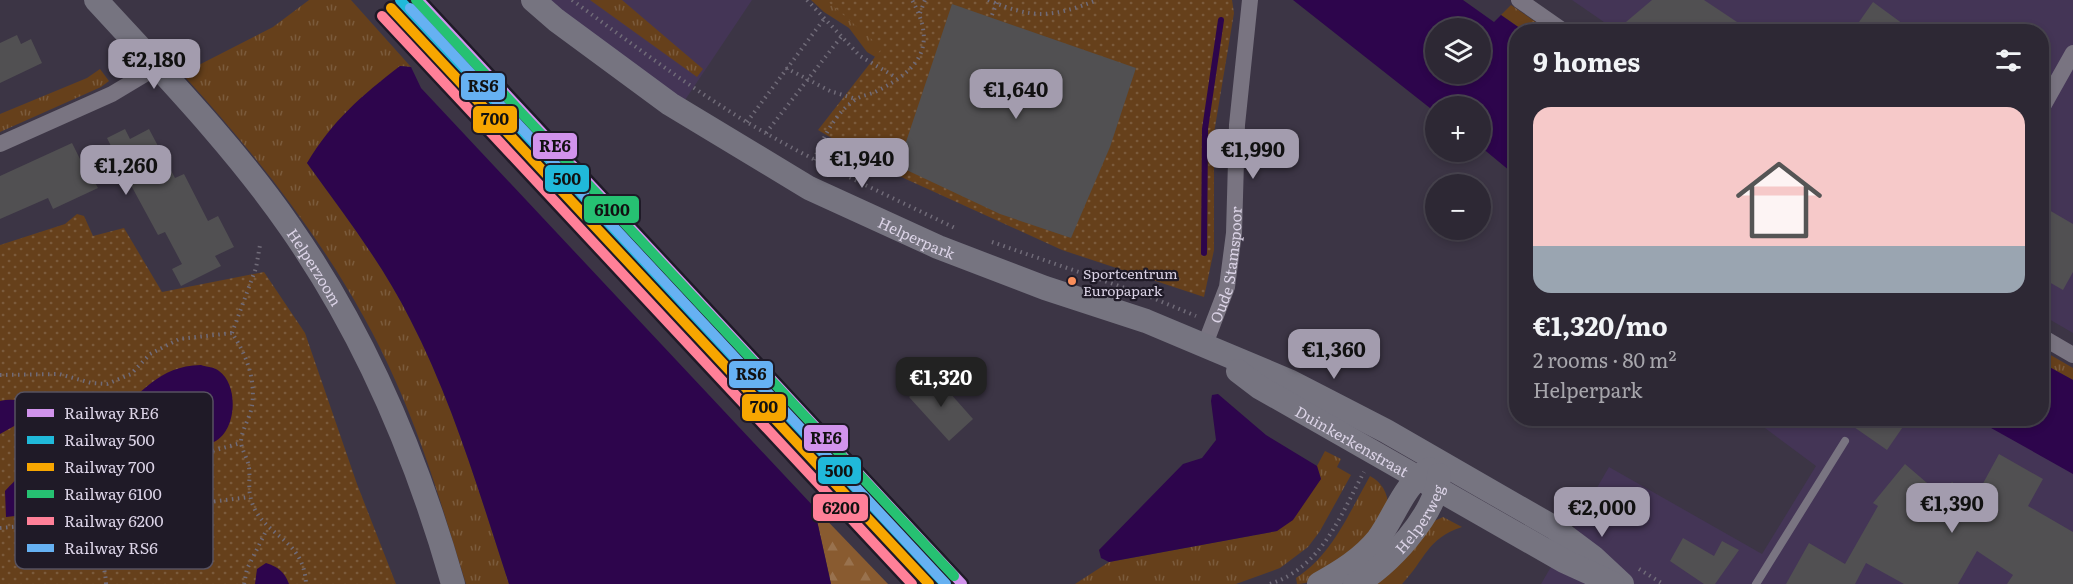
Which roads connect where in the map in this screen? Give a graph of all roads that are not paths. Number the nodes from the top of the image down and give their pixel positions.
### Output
1 (96, 0) edge
2 (532, 0) edge
3 (1250, 0) edge
4 (1519, 0) edge
5 (1554, 24) edge
6 (2073, 53) edge
7 (157, 67) junction
8 (2049, 96) edge
9 (0, 144) edge
10 (2049, 341) edge
11 (1204, 347) junction
12 (2073, 355) edge
13 (1845, 441) dead end
14 (1440, 463) junction
15 (1416, 476) junction
16 (1439, 489) junction
17 (453, 584) edge
18 (1318, 584) edge
19 (1354, 584) edge
20 (1613, 584) edge
21 (1622, 584) edge
22 (1756, 584) edge

1 - 7 main road, Helperzoom
2 - 11 main road, Helperpark
3 - 11 street, Oude Stamspoor
4 - 5 street
6 - 8 street
7 - 9 street
7 - 17 main road, Helperzoom
10 - 12 street
11 - 14 main road, Duinkerkenstraat
11 - 15 main road, Duinkerkenstraat
13 - 22 lane
14 - 15 main road, Helperweg
14 - 16 main road, Helperweg
14 - 21 main road, Duinkerkenstraat
15 - 16 main road, Duinkerkenstraat
15 - 18 main road, Helperweg
16 - 19 main road, Helperweg
16 - 20 main road, Duinkerkenstraat

